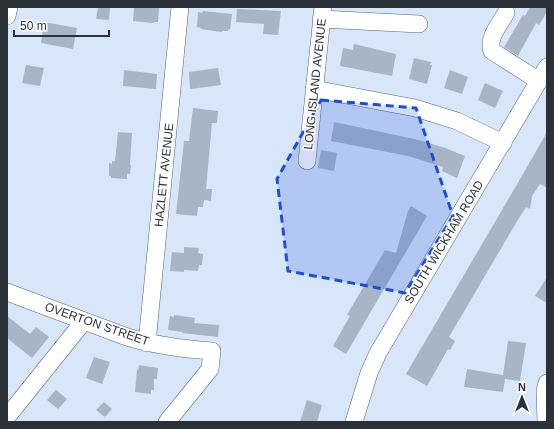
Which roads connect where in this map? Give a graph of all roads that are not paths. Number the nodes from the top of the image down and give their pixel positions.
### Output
1 (9, 7) edge
2 (180, 7) edge
3 (322, 13) edge
4 (506, 13) dead end
5 (7, 16) edge
6 (419, 24) dead end
7 (543, 74) edge
8 (314, 88) junction
9 (503, 143) junction
10 (307, 160) dead end
11 (7, 292) edge
12 (84, 321) junction
13 (147, 343) junction
14 (547, 383) edge
15 (7, 417) edge
16 (167, 422) edge
17 (354, 422) edge
18 (546, 422) edge

1 - 5 street
2 - 13 street, HAZLETT AVENUE
3 - 6 street
3 - 8 street, LONG ISLAND AVENUE
4 - 7 street
7 - 9 street, SOUTH WICKHAM ROAD
8 - 9 street
8 - 10 street, LONG ISLAND AVENUE
9 - 17 street, SOUTH WICKHAM ROAD
11 - 12 street, OVERTON STREET
12 - 13 street, OVERTON STREET
12 - 15 street
13 - 16 street, OVERTON STREET
14 - 18 street

